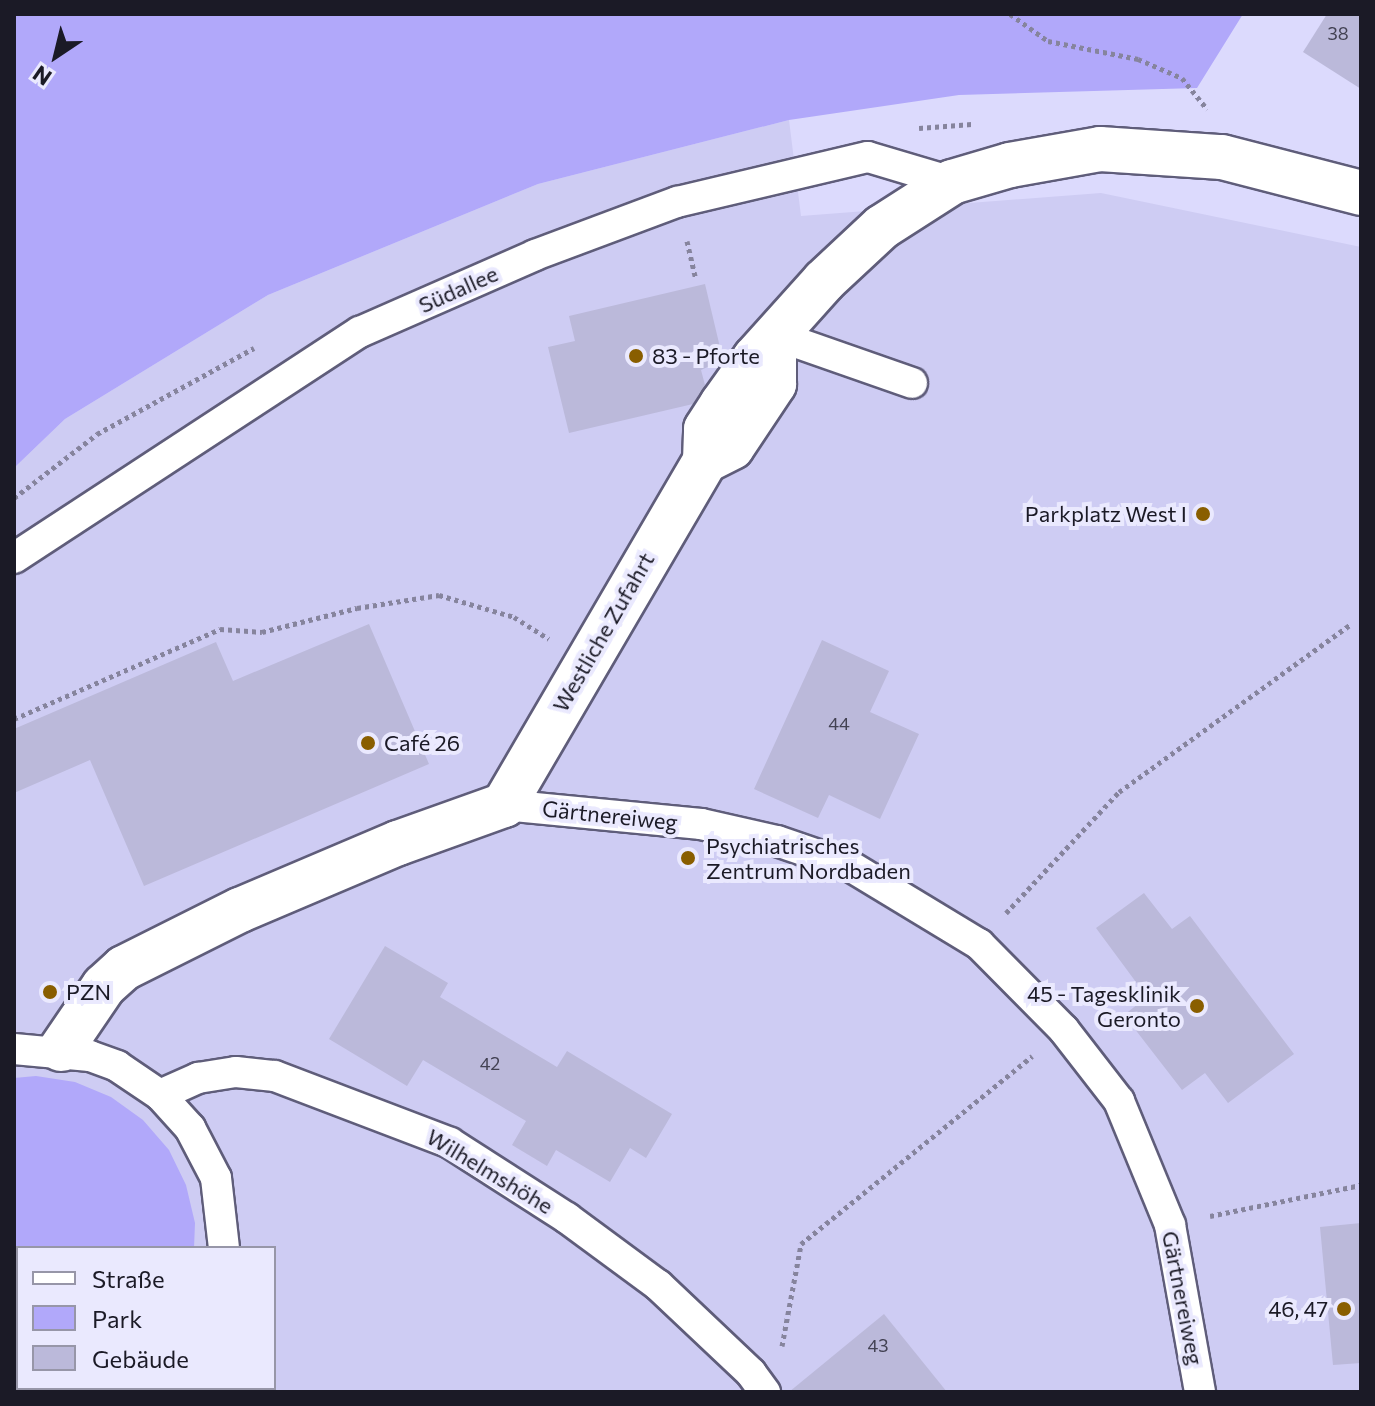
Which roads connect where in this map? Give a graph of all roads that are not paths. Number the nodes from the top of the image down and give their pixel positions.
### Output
1 (952, 182) junction
2 (1361, 193) edge
3 (776, 338) junction
4 (912, 383) dead end
5 (14, 558) edge
6 (504, 805) junction
7 (14, 1049) edge
8 (61, 1049) junction
9 (160, 1095) junction
10 (224, 1246) edge
11 (765, 1392) edge
12 (1200, 1392) edge

1 - 2 street, Westliche Zufahrt
1 - 3 street, Westliche Zufahrt
1 - 5 lane, Südallee
3 - 4 lane
3 - 6 street, Westliche Zufahrt
6 - 8 street, Gärtnereiweg
6 - 12 lane, Gärtnereiweg
7 - 8 lane
8 - 9 lane
9 - 10 lane
9 - 11 lane, Wilhelmshöhe

